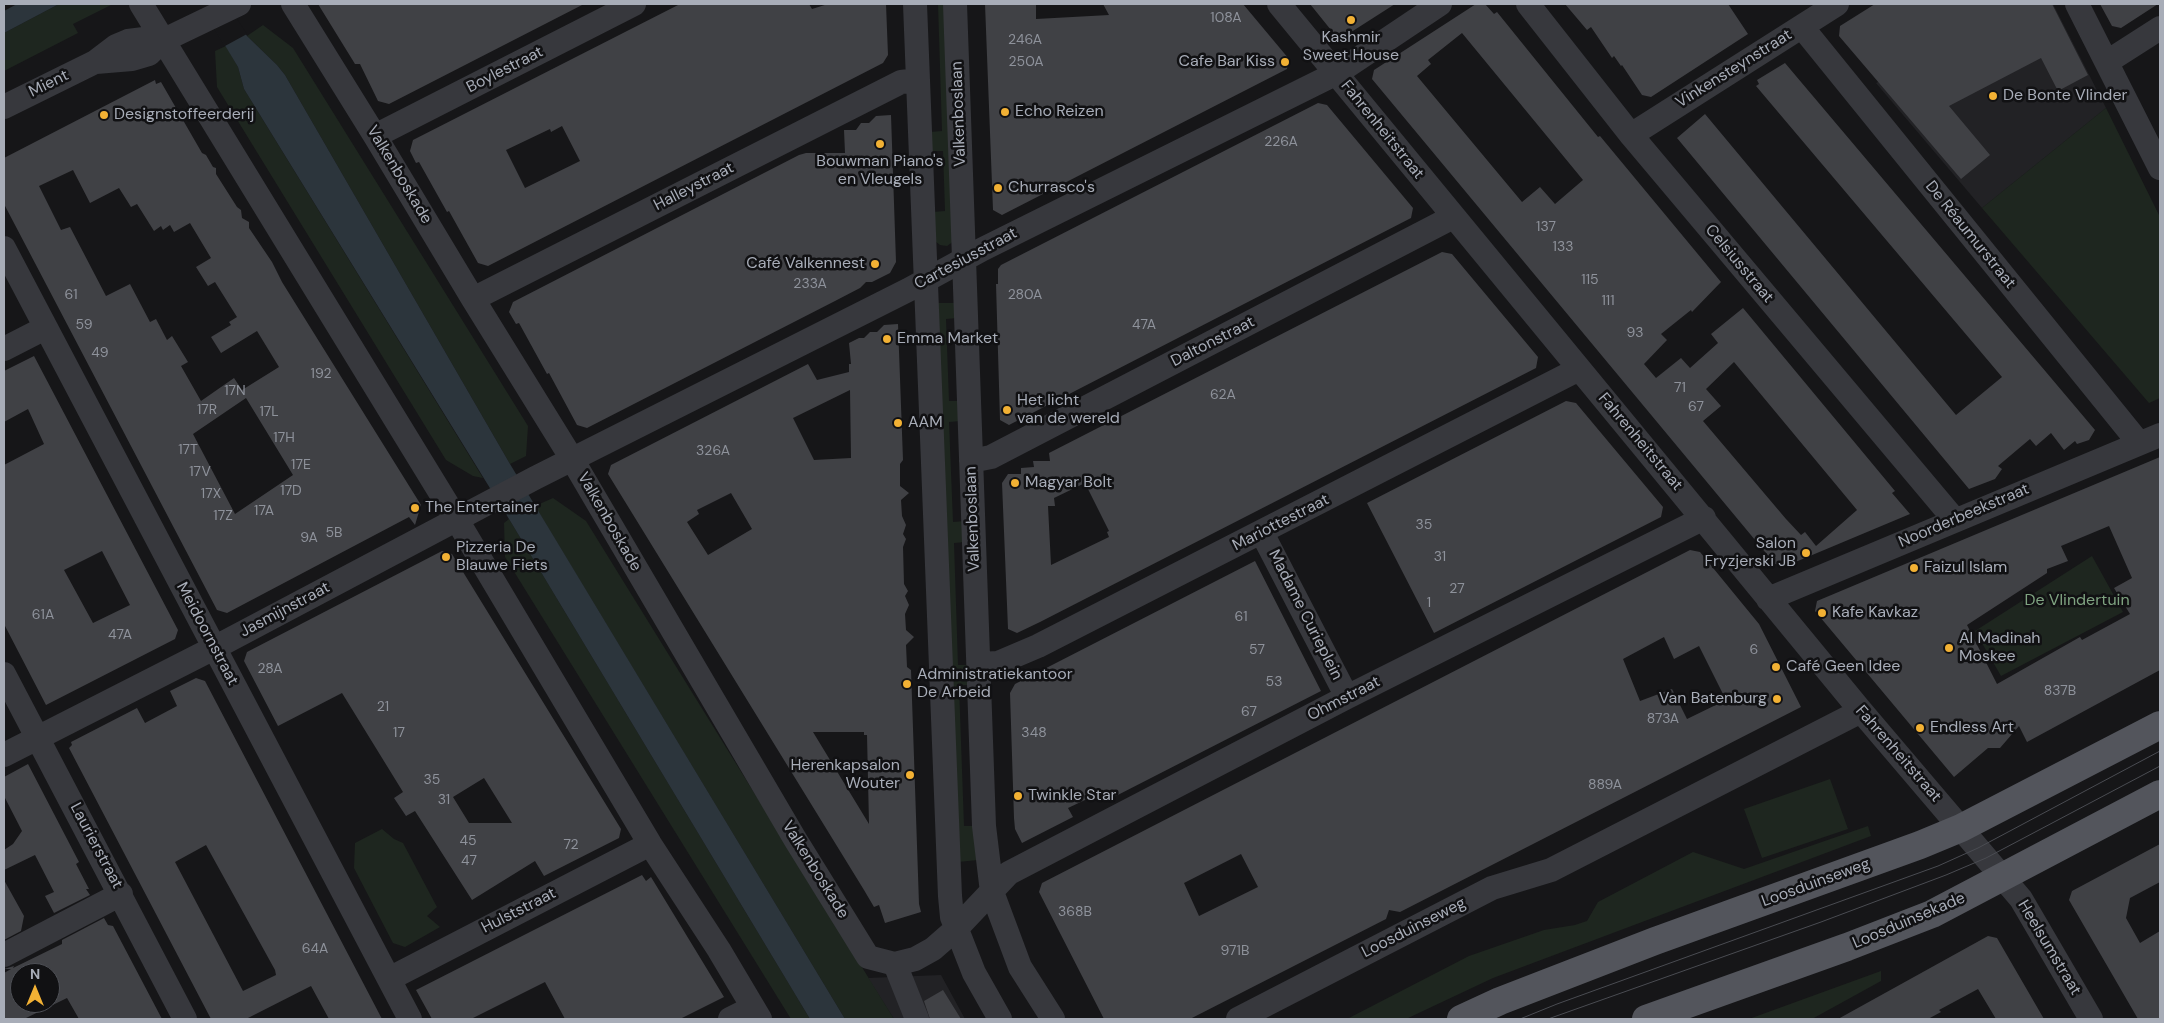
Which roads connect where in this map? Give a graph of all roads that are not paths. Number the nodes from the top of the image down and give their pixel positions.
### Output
1 (141, 4) edge
2 (293, 4) edge
3 (634, 4) edge
4 (915, 4) edge
5 (955, 4) edge
6 (1279, 4) edge
7 (1440, 4) edge
8 (1528, 4) edge
9 (1837, 4) edge
10 (2077, 4) edge
11 (234, 6) edge
12 (1802, 26) junction
13 (2160, 28) edge
14 (162, 41) junction
15 (2107, 62) junction
16 (1337, 73) junction
17 (918, 80) junction
18 (4, 107) edge
19 (1631, 135) junction
20 (376, 136) junction
21 (2160, 168) edge
22 (1453, 218) junction
23 (4, 248) edge
24 (964, 258) junction
25 (927, 280) junction
26 (473, 299) junction
27 (45, 328) junction
28 (4, 349) edge
29 (1579, 370) junction
30 (2150, 439) edge
31 (572, 459) junction
32 (971, 461) junction
33 (485, 504) joint
34 (1704, 518) junction
35 (457, 520) junction
36 (1954, 520) junction
37 (1262, 533) junction
38 (1768, 599) junction
39 (214, 648) junction
40 (979, 664) junction
41 (4, 674) edge
42 (1348, 697) junction
43 (1861, 711) junction
44 (2160, 725) edge
45 (38, 737) junction
46 (4, 755) edge
47 (2160, 794) edge
48 (1961, 828) junction
49 (650, 844) junction
50 (2004, 878) junction
51 (992, 892) junction
52 (121, 894) junction
53 (956, 928) junction
54 (4, 955) edge
55 (895, 964) junction
56 (389, 979) junction
57 (756, 1014) edge
58 (185, 1019) edge
59 (410, 1019) edge
60 (730, 1019) edge
61 (917, 1019) edge
62 (1000, 1019) edge
63 (1053, 1019) edge
64 (1238, 1019) edge
65 (1461, 1019) edge
66 (1646, 1019) edge
67 (2091, 1019) edge

1 - 14 street
2 - 20 street, Valkenboskade
3 - 20 street, Boylestraat
4 - 17 street
5 - 24 street, Valkenboslaan
6 - 16 street, Fahrenheitstraat
7 - 16 street, Cartesiusstraat
8 - 19 street, Celsiusstraat
9 - 12 street, Vinkensteynstraat
10 - 15 street
11 - 14 street
12 - 19 street, Vinkensteynstraat
12 - 30 street, De Réaumurstraat
13 - 15 street
14 - 18 street, Mient
14 - 35 street
15 - 21 street
16 - 22 street, Fahrenheitstraat
16 - 24 street, Cartesiusstraat
17 - 25 street
17 - 26 street, Halleystraat
19 - 36 street, Celsiusstraat
20 - 26 street, Valkenboskade
22 - 29 street, Fahrenheitstraat
22 - 32 street, Daltonstraat
23 - 27 street, Meidoornstraat
24 - 25 street, Cartesiusstraat
24 - 32 street, Valkenboslaan
25 - 31 street, Cartesiusstraat
25 - 53 street
26 - 31 street, Valkenboskade
27 - 28 street
27 - 39 street, Meidoornstraat
29 - 34 street, Fahrenheitstraat
29 - 37 street, Mariottestraat
30 - 36 street, Noorderbeekstraat
31 - 33 street, Cartesiusstraat
31 - 55 street, Valkenboskade
32 - 40 street, Valkenboslaan
33 - 35 street, Jasmijnstraat
34 - 38 street, Fahrenheitstraat
34 - 42 street, Ohmstraat
35 - 39 street, Jasmijnstraat
35 - 49 street
36 - 38 street, Noorderbeekstraat
37 - 40 street, Mariottestraat
37 - 42 street, Madame Curieplein
38 - 43 street, Fahrenheitstraat
39 - 45 street, Jasmijnstraat
39 - 56 street, Meidoornstraat
40 - 51 street, Valkenboslaan
41 - 45 street, Laurierstraat
42 - 51 street, Ohmstraat
43 - 48 street, Fahrenheitstraat
43 - 64 street, Loosduinseweg
44 - 48 main road, Loosduinseweg
45 - 46 street, Jasmijnstraat
45 - 52 street, Laurierstraat
47 - 50 main road, Loosduinsekade
48 - 50 street, Fahrenheitstraat
48 - 65 main road, Loosduinseweg
49 - 56 street, Hulststraat
49 - 57 street
50 - 66 main road, Loosduinsekade
50 - 67 street, Heelsumstraat
51 - 53 street, Ohmstraat
51 - 63 street, Valkenboslaan
52 - 54 street
52 - 58 street, Laurierstraat
53 - 55 street
53 - 62 street
55 - 61 street
56 - 59 street, Meidoornstraat
57 - 60 street

